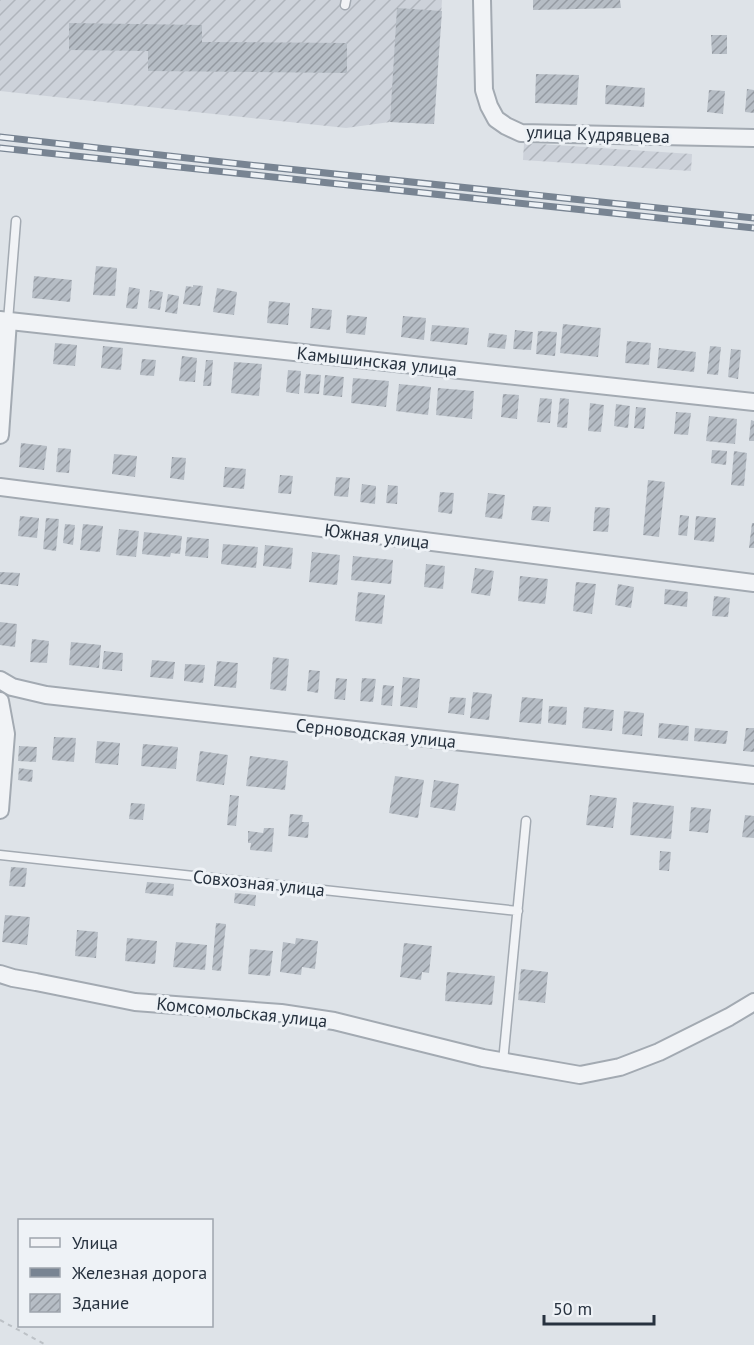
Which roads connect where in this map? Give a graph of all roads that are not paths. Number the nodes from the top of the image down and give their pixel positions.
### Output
1 (482, 0) edge
2 (754, 138) edge
3 (16, 220) dead end
4 (4, 320) edge
5 (754, 402) edge
6 (0, 435) edge
7 (0, 487) edge
8 (754, 583) edge
9 (0, 680) edge
10 (0, 701) edge
11 (754, 776) edge
12 (0, 810) edge
13 (526, 821) dead end
14 (0, 855) edge
15 (518, 911) junction
16 (0, 974) edge
17 (754, 1002) edge
18 (503, 1062) junction

1 - 2 street, улица Кудрявцева
3 - 4 lane
4 - 5 street, Камышинская улица
4 - 6 street
7 - 8 street, Южная улица
9 - 11 street, Серноводская улица
10 - 12 street
13 - 15 lane
14 - 15 lane, Совхозная улица
15 - 18 lane
16 - 18 street, Комсомольская улица
17 - 18 street, Комсомольская улица

